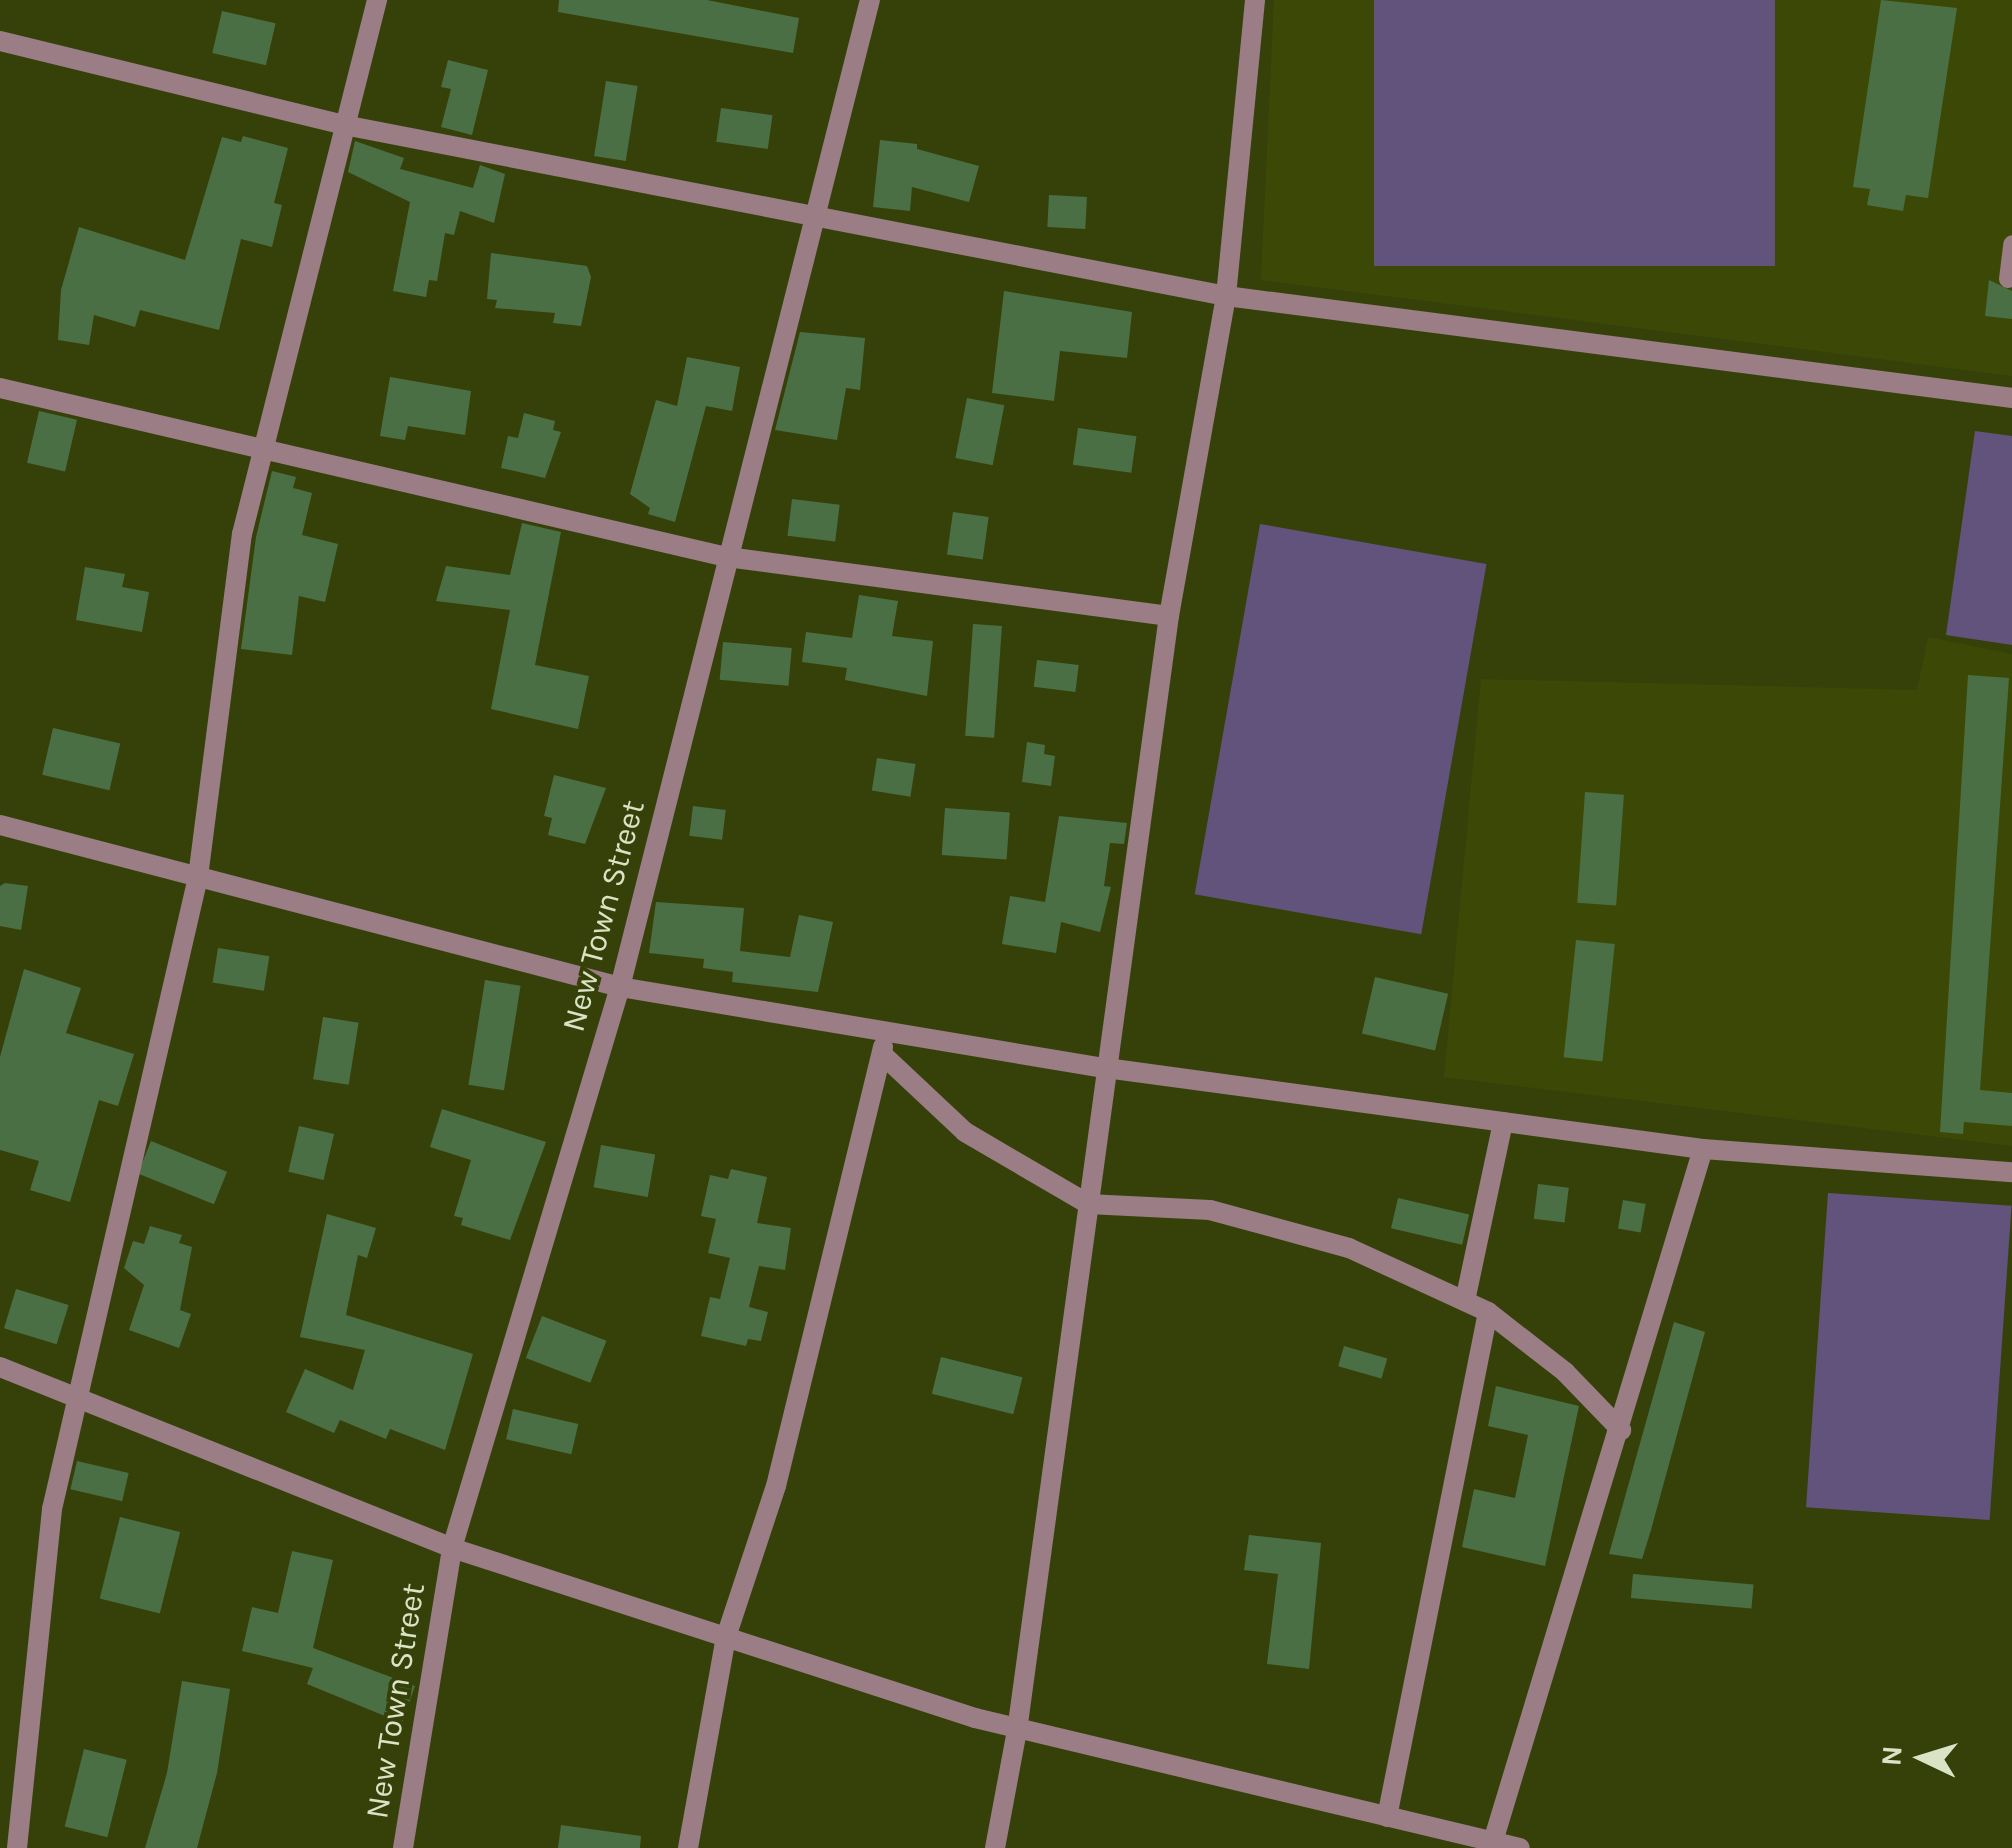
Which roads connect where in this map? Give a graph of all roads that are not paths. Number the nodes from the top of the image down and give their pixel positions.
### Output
1 (377, 0) edge
2 (870, 0) edge
3 (1255, 0) edge
4 (0, 41) edge
5 (344, 124) junction
6 (818, 215) junction
7 (2012, 244) edge
8 (2008, 279) dead end
9 (1226, 296) junction
10 (0, 388) edge
11 (2012, 398) edge
12 (260, 448) junction
13 (727, 558) junction
14 (1168, 616) junction
15 (0, 825) edge
16 (198, 877) junction
17 (620, 986) junction
18 (885, 1030) junction
19 (882, 1054) junction
20 (1106, 1068) junction
21 (1503, 1122) junction
22 (1703, 1149) junction
23 (2012, 1172) edge
24 (1088, 1204) junction
25 (1465, 1302) junction
26 (1488, 1312) junction
27 (0, 1367) edge
28 (81, 1397) junction
29 (1620, 1430) junction
30 (452, 1548) junction
31 (726, 1636) junction
32 (1017, 1731) junction
33 (1387, 1817) junction
34 (0, 1843) edge
35 (1492, 1845) edge
36 (18, 1848) edge
37 (402, 1848) edge
38 (688, 1848) edge
39 (995, 1848) edge
40 (1520, 1848) edge

1 - 5 street
2 - 6 street, New Town Street
3 - 9 street
4 - 5 street
5 - 6 street
5 - 12 street
6 - 9 street
6 - 13 street, New Town Street
7 - 8 street
9 - 11 street
9 - 14 street
10 - 12 street
12 - 13 street
12 - 16 street
13 - 14 street
13 - 17 street, New Town Street
14 - 20 street
15 - 16 street
16 - 17 street
16 - 28 street
17 - 18 street
17 - 30 street, New Town Street
18 - 19 street
18 - 20 street
19 - 24 street
19 - 31 street
20 - 21 street
20 - 24 street
21 - 22 street
21 - 25 street
22 - 23 street
22 - 29 street
24 - 25 street
24 - 32 street
25 - 26 street
26 - 29 street
26 - 33 street
27 - 28 street
28 - 30 street
28 - 36 street
29 - 35 street
30 - 31 street
30 - 37 street, New Town Street
31 - 32 street
31 - 38 street
32 - 33 street
32 - 39 street
33 - 35 street
34 - 36 street
35 - 40 street

